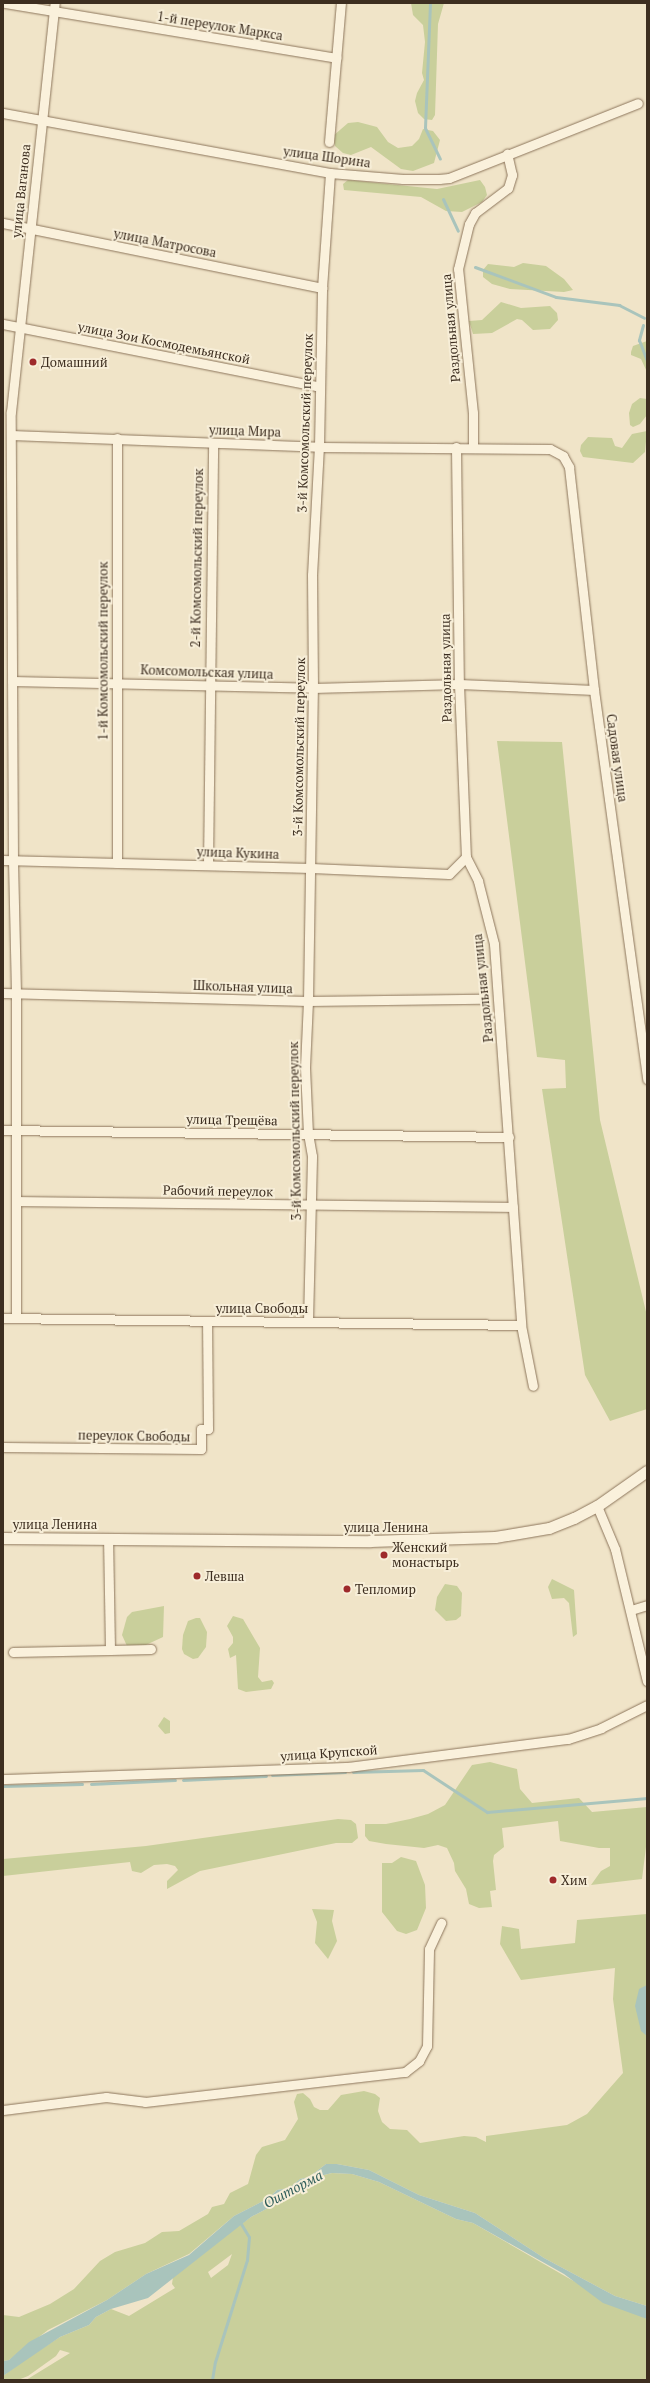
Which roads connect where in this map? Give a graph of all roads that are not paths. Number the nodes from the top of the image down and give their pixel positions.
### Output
1 (5, 3) edge
2 (341, 3) edge
3 (54, 8) edge
4 (336, 58) junction
5 (638, 103) dead end
6 (3, 113) edge
7 (42, 121) junction
8 (329, 142) dead end
9 (507, 154) junction
10 (330, 172) junction
11 (3, 223) edge
12 (30, 229) junction
13 (322, 288) junction
14 (3, 324) edge
15 (19, 327) junction
16 (320, 387) junction
17 (11, 435) junction
18 (117, 438) junction
19 (213, 443) junction
20 (319, 447) junction
21 (456, 447) junction
22 (473, 447) junction
23 (550, 449) joint
24 (12, 680) junction
25 (115, 682) junction
26 (459, 684) junction
27 (208, 685) junction
28 (313, 688) junction
29 (594, 690) junction
30 (466, 857) junction
31 (3, 860) edge
32 (13, 861) junction
33 (117, 863) junction
34 (208, 865) junction
35 (310, 868) junction
36 (3, 993) edge
37 (16, 993) junction
38 (482, 999) dead end
39 (308, 1001) junction
40 (647, 1079) edge
41 (3, 1130) edge
42 (17, 1130) junction
43 (308, 1134) junction
44 (509, 1137) junction
45 (17, 1201) junction
46 (310, 1206) junction
47 (513, 1207) junction
48 (3, 1318) edge
49 (16, 1318) junction
50 (308, 1321) junction
51 (207, 1322) junction
52 (521, 1325) junction
53 (533, 1386) dead end
54 (3, 1447) edge
55 (647, 1471) edge
56 (597, 1506) junction
57 (3, 1538) edge
58 (108, 1538) junction
59 (647, 1605) edge
60 (631, 1610) junction
61 (110, 1650) junction
62 (151, 1650) dead end
63 (13, 1652) dead end
64 (647, 1681) edge
65 (647, 1704) edge
66 (3, 1779) edge
67 (441, 1923) dead end
68 (3, 2110) edge

1 - 3 street, 1-й переулок Маркса
2 - 4 street
3 - 4 street, 1-й переулок Маркса
3 - 7 street, улица Ваганова
4 - 8 street
5 - 9 street, улица Шорина
6 - 7 street, улица Шорина
7 - 10 street, улица Шорина
7 - 12 street, улица Ваганова
9 - 10 street, улица Шорина
9 - 22 street, Раздольная улица
10 - 13 street, 3-й Комсомольский переулок
11 - 12 street, улица Матросова
12 - 13 street, улица Матросова
12 - 15 street, улица Ваганова
13 - 16 street, 3-й Комсомольский переулок
14 - 15 street, улица Зои Космодемьянской
15 - 16 street, улица Зои Космодемьянской
15 - 17 street, улица Ваганова
16 - 20 street, 3-й Комсомольский переулок
17 - 18 street, улица Мира
17 - 24 street, улица Ваганова
18 - 19 street, улица Мира
18 - 25 street, 1-й Комсомольский переулок
19 - 20 street, улица Мира
19 - 27 street, 2-й Комсомольский переулок
20 - 21 street, улица Мира
20 - 28 street, 3-й Комсомольский переулок
21 - 22 street, улица Мира
21 - 26 street, Раздольная улица
22 - 23 street, улица Мира
23 - 29 street, Садовая улица
24 - 25 street, Комсомольская улица
24 - 32 street, улица Ваганова
25 - 27 street, Комсомольская улица
25 - 33 street, 1-й Комсомольский переулок
26 - 28 street, Комсомольская улица
26 - 29 street, Комсомольская улица
26 - 30 street, Раздольная улица
27 - 28 street, Комсомольская улица
27 - 34 street, 2-й Комсомольский переулок
28 - 35 street, 3-й Комсомольский переулок
29 - 40 street, Садовая улица
30 - 35 street, улица Кукина
30 - 44 street, Раздольная улица
31 - 32 street, улица Кукина
32 - 33 street, улица Кукина
32 - 37 street, улица Ваганова
33 - 34 street, улица Кукина
34 - 35 street, улица Кукина
35 - 39 street, 3-й Комсомольский переулок
36 - 37 street, Школьная улица
37 - 39 street, Школьная улица
37 - 42 street, улица Ваганова
38 - 39 street, Школьная улица
39 - 43 street, 3-й Комсомольский переулок
41 - 42 street, улица Трещёва
42 - 43 street, улица Трещёва
42 - 45 street, улица Ваганова
43 - 44 street, улица Трещёва
43 - 46 street, 3-й Комсомольский переулок
44 - 47 street, Раздольная улица
45 - 46 street, Рабочий переулок
45 - 49 street, улица Ваганова
46 - 47 street, Рабочий переулок
46 - 50 street, 3-й Комсомольский переулок
47 - 52 street, Раздольная улица
48 - 49 street, улица Свободы
49 - 51 street, улица Свободы
50 - 51 street, улица Свободы
50 - 52 street, улица Свободы
51 - 54 street, переулок Свободы
52 - 53 street, Раздольная улица
55 - 56 street, улица Ленина
56 - 58 street, улица Ленина
56 - 60 street
57 - 58 street, улица Ленина
58 - 61 street, улица Ленина
59 - 60 street
60 - 64 street
61 - 62 street
61 - 63 street
65 - 66 street, улица Крупской
67 - 68 street

